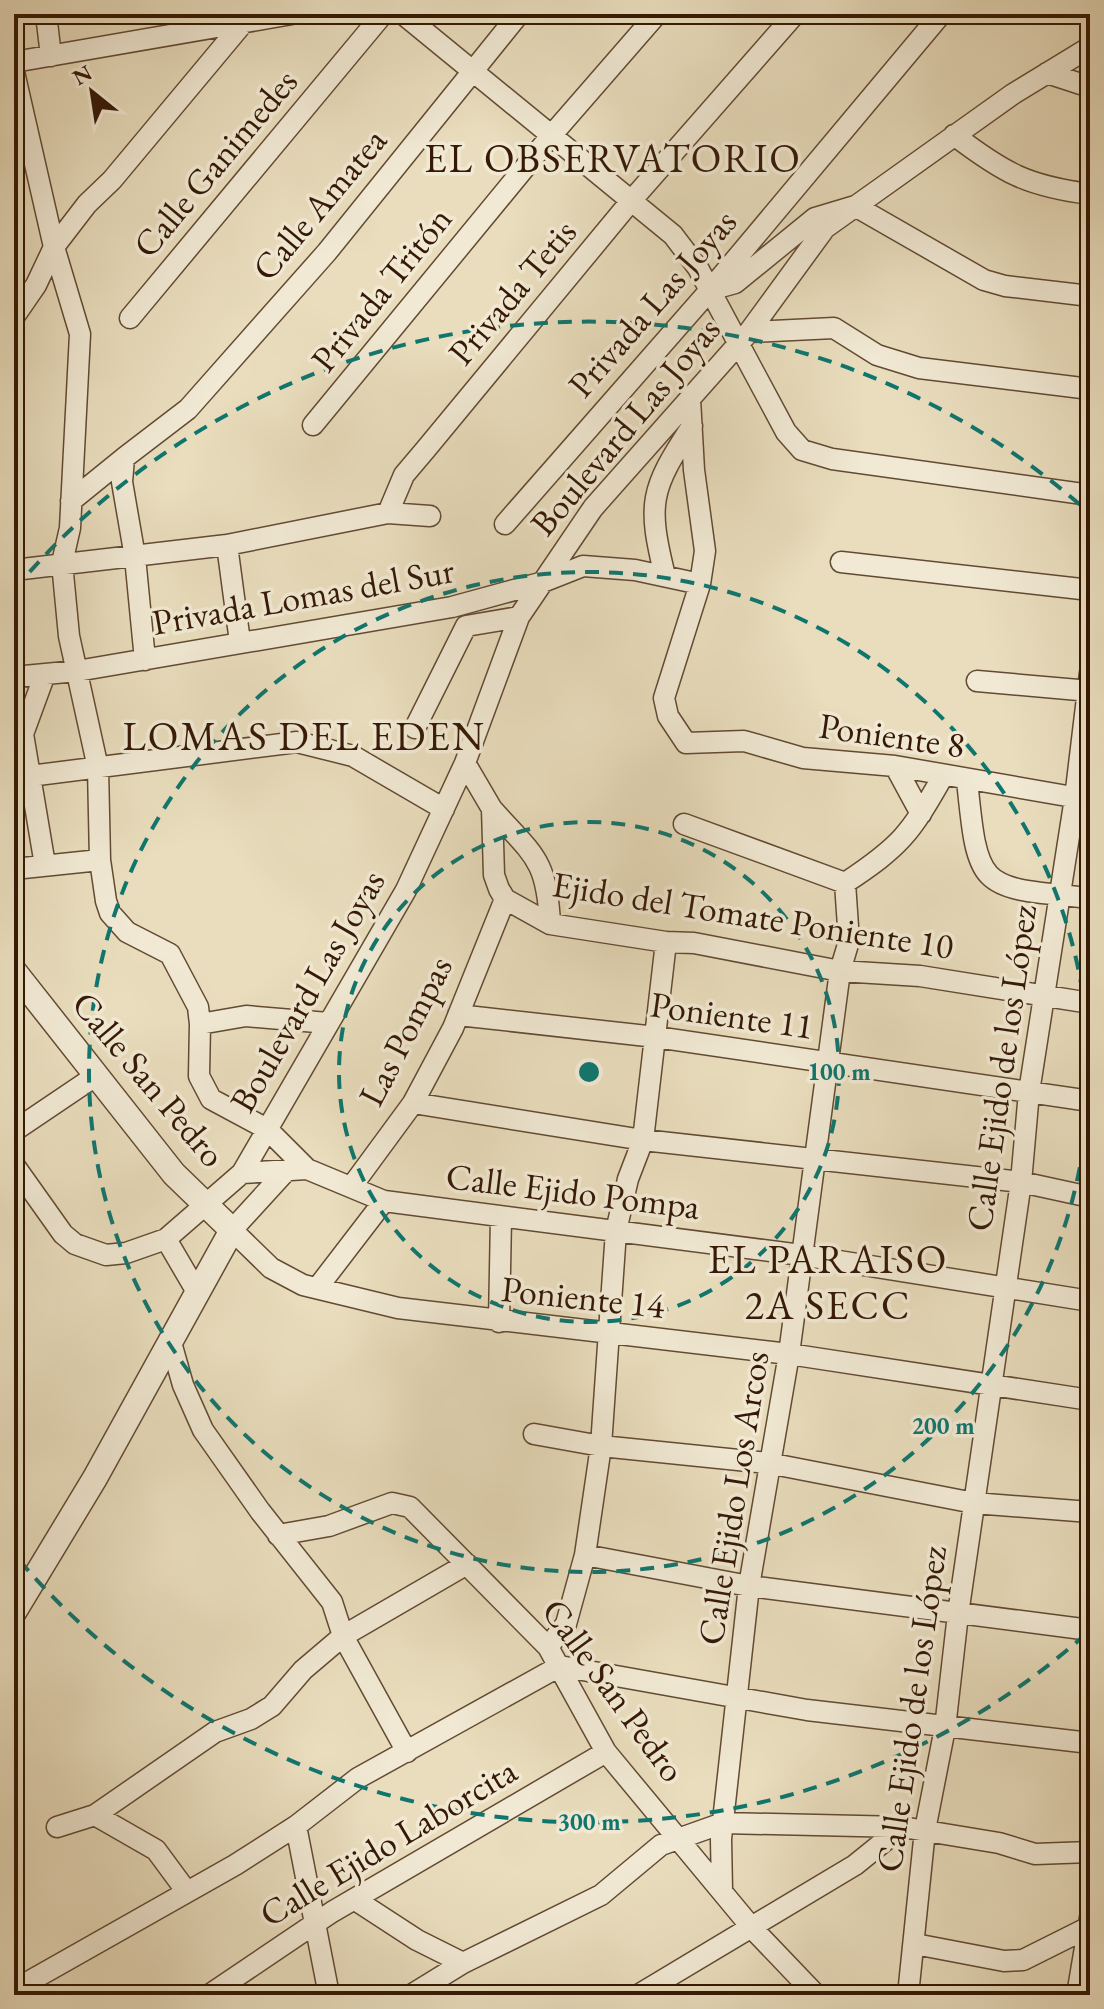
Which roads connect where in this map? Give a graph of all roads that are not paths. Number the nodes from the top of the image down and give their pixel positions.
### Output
1 (46, 14) edge
2 (292, 14) edge
3 (383, 14) edge
4 (403, 14) edge
5 (519, 14) edge
6 (657, 14) edge
7 (795, 14) edge
8 (941, 14) edge
9 (243, 23) junction
10 (1090, 47) edge
11 (51, 56) junction
12 (14, 62) edge
13 (472, 69) junction
14 (14, 72) edge
15 (1047, 73) junction
16 (1090, 87) edge
17 (954, 135) junction
18 (550, 137) junction
19 (1090, 194) edge
20 (631, 201) junction
21 (855, 206) junction
22 (54, 247) junction
23 (710, 290) junction
24 (1090, 296) edge
25 (14, 317) edge
26 (130, 318) dead end
27 (744, 338) junction
28 (720, 366) junction
29 (753, 369) junction
30 (1090, 389) edge
31 (690, 399) junction
32 (313, 425) dead end
33 (692, 426) junction
34 (124, 458) junction
35 (1090, 495) edge
36 (71, 501) junction
37 (388, 513) junction
38 (430, 516) dead end
39 (505, 524) dead end
40 (227, 545) junction
41 (135, 557) junction
42 (841, 562) dead end
43 (62, 563) junction
44 (14, 570) edge
45 (665, 576) junction
46 (540, 583) junction
47 (700, 584) junction
48 (1090, 590) edge
49 (476, 600) junction
50 (519, 617) junction
51 (466, 626) junction
52 (240, 642) junction
53 (145, 660) junction
54 (77, 671) junction
55 (45, 674) junction
56 (14, 677) edge
57 (977, 681) dead end
58 (1089, 685) edge
59 (415, 728) dead end
60 (465, 763) junction
61 (895, 766) junction
62 (98, 768) junction
63 (943, 776) junction
64 (22, 778) edge
65 (967, 780) junction
66 (1082, 799) edge
67 (444, 809) junction
68 (492, 809) junction
69 (921, 814) junction
70 (684, 824) dead end
71 (100, 860) junction
72 (45, 865) junction
73 (14, 869) edge
74 (845, 883) junction
75 (1059, 895) junction
76 (1090, 898) edge
77 (505, 899) junction
78 (550, 924) junction
79 (666, 942) junction
80 (14, 971) edge
81 (840, 971) junction
82 (1045, 997) junction
83 (1090, 1003) edge
84 (458, 1015) junction
85 (328, 1023) junction
86 (200, 1024) junction
87 (656, 1037) junction
88 (828, 1063) junction
89 (97, 1075) junction
90 (1029, 1092) junction
91 (1090, 1101) edge
92 (413, 1103) junction
93 (267, 1129) junction
94 (14, 1131) edge
95 (643, 1140) junction
96 (816, 1157) junction
97 (14, 1165) edge
98 (307, 1169) junction
99 (285, 1172) junction
100 (242, 1173) junction
101 (1021, 1182) junction
102 (352, 1186) junction
103 (1090, 1197) edge
104 (205, 1201) junction
105 (384, 1201) junction
106 (501, 1218) junction
107 (232, 1230) junction
108 (616, 1231) junction
109 (166, 1239) junction
110 (801, 1255) junction
111 (1006, 1286) junction
112 (318, 1287) junction
113 (197, 1292) junction
114 (1090, 1301) edge
115 (499, 1322) junction
116 (607, 1332) junction
117 (170, 1339) junction
118 (789, 1354) junction
119 (992, 1383) junction
120 (1090, 1400) edge
121 (534, 1434) dead end
122 (601, 1446) junction
123 (768, 1463) junction
124 (974, 1503) junction
125 (1090, 1512) edge
126 (278, 1535) junction
127 (585, 1555) junction
128 (467, 1564) junction
129 (749, 1586) junction
130 (14, 1612) edge
131 (958, 1614) junction
132 (1090, 1630) edge
133 (343, 1636) junction
134 (548, 1647) junction
135 (560, 1666) junction
136 (739, 1699) junction
137 (945, 1728) junction
138 (1090, 1743) edge
139 (407, 1752) junction
140 (606, 1752) junction
141 (95, 1815) junction
142 (723, 1823) junction
143 (296, 1826) junction
144 (57, 1827) dead end
145 (902, 1827) junction
146 (925, 1830) junction
147 (680, 1838) junction
148 (1090, 1852) edge
149 (722, 1891) junction
150 (187, 1892) junction
151 (354, 1899) junction
152 (1090, 1918) edge
153 (313, 1925) junction
154 (1089, 1927) edge
155 (752, 1928) junction
156 (915, 1944) junction
157 (463, 1963) junction
158 (14, 1990) edge
159 (209, 1995) edge
160 (329, 1995) edge
161 (411, 1995) edge
162 (638, 1995) edge
163 (816, 1995) edge
164 (908, 1995) edge
165 (1077, 1995) edge

1 - 11 street
2 - 9 street
3 - 26 street, Calle Ganimedes
4 - 13 street
5 - 13 street, Calle Amatea
6 - 18 street, Privada Tritón
7 - 20 street, Privada Tetis
8 - 23 street, Privada Las Joyas
9 - 11 street
9 - 22 street
10 - 15 street, Boulevard Las Joyas
11 - 12 street
13 - 18 street
13 - 34 street, Calle Amatea
14 - 22 street
15 - 16 street
15 - 17 street, Boulevard Las Joyas
17 - 19 street
17 - 21 street, Boulevard Las Joyas
18 - 20 street
18 - 32 street, Privada Tritón
20 - 23 street
20 - 37 street, Privada Tetis
21 - 23 street
21 - 24 street
21 - 27 street, Boulevard Las Joyas
22 - 25 street
22 - 36 street
23 - 27 street
23 - 39 street, Privada Las Joyas
27 - 28 street, Boulevard Las Joyas
27 - 29 street
27 - 30 street
28 - 29 street
28 - 31 street, Boulevard Las Joyas
29 - 35 street
31 - 33 street
31 - 46 street, Boulevard Las Joyas
33 - 45 street
33 - 47 street
34 - 36 street, Calle Amatea
34 - 41 street
36 - 43 street
37 - 38 street
37 - 40 street
40 - 41 street
40 - 52 street
41 - 43 street
41 - 53 street
42 - 48 street
43 - 44 street
43 - 54 street
45 - 46 street, Privada Lomas del Sur
45 - 47 street, Privada Lomas del Sur
46 - 49 street, Privada Lomas del Sur
46 - 50 street, Boulevard Las Joyas
47 - 61 street, Poniente 8
49 - 51 street
49 - 52 street, Privada Lomas del Sur
50 - 51 street
50 - 60 street, Boulevard Las Joyas
51 - 59 street
52 - 53 street, Privada Lomas del Sur
53 - 54 street, Privada Lomas del Sur
54 - 55 street, Privada Lomas del Sur
54 - 62 street
55 - 56 street, Privada Lomas del Sur
55 - 64 street
57 - 58 street
58 - 66 street, Calle Ejido de los López
60 - 67 street, Boulevard Las Joyas
60 - 68 street, Ejido del Tomate Poniente 10
61 - 63 street, Poniente 8
61 - 69 street
62 - 64 street
62 - 67 street
62 - 71 street
63 - 65 street, Poniente 8
63 - 69 street
64 - 72 street
65 - 66 street, Poniente 8
65 - 75 street
66 - 75 street, Calle Ejido de los López
67 - 85 street, Boulevard Las Joyas
68 - 77 street, Ejido del Tomate Poniente 10
68 - 78 street
69 - 74 street
70 - 74 street
71 - 72 street
71 - 86 street
72 - 73 street
74 - 81 street, Calle Ejido Los Arcos
75 - 76 street
75 - 82 street, Calle Ejido de los López
77 - 78 street, Ejido del Tomate Poniente 10
77 - 84 street, Las Pompas
78 - 79 street, Ejido del Tomate Poniente 10
79 - 81 street, Ejido del Tomate Poniente 10
79 - 87 street
80 - 89 street, Calle San Pedro
81 - 82 street, Ejido del Tomate Poniente 10
81 - 88 street, Calle Ejido Los Arcos
82 - 83 street, Ejido del Tomate Poniente 10
82 - 90 street, Calle Ejido de los López
84 - 87 street, Poniente 11
84 - 92 street, Las Pompas
85 - 86 street
85 - 93 street, Boulevard Las Joyas
86 - 93 street
87 - 88 street, Poniente 11
87 - 95 street
88 - 90 street, Poniente 11
88 - 96 street, Calle Ejido Los Arcos
89 - 94 street
89 - 104 street, Calle San Pedro
90 - 91 street, Poniente 11
90 - 101 street, Calle Ejido de los López
92 - 95 street
92 - 102 street, Las Pompas
93 - 98 street
93 - 100 street, Boulevard Las Joyas
95 - 96 street
95 - 108 street
96 - 101 street
96 - 110 street, Calle Ejido Los Arcos
97 - 109 street
98 - 99 street, Calle Ejido Pompa
98 - 102 street, Calle Ejido Pompa
99 - 100 street, Calle Ejido Pompa
99 - 107 street
100 - 104 street
101 - 103 street
101 - 111 street, Calle Ejido de los López
102 - 105 street, Calle Ejido Pompa
104 - 107 street, Calle San Pedro
104 - 109 street
105 - 106 street, Calle Ejido Pompa
105 - 112 street
106 - 108 street, Calle Ejido Pompa
106 - 115 street
107 - 112 street, Poniente 14
107 - 113 street
108 - 110 street, Calle Ejido Pompa
108 - 116 street
109 - 113 street
110 - 111 street, Calle Ejido Pompa
110 - 118 street, Calle Ejido Los Arcos
111 - 114 street, Calle Ejido Pompa
111 - 119 street, Calle Ejido de los López
112 - 115 street, Poniente 14
113 - 117 street
115 - 116 street, Poniente 14
116 - 118 street, Poniente 14
116 - 122 street
117 - 126 street
117 - 130 street
118 - 119 street, Poniente 14
118 - 123 street, Calle Ejido Los Arcos
119 - 120 street, Poniente 14
119 - 124 street, Calle Ejido de los López
121 - 122 street
122 - 123 street
122 - 127 street
123 - 124 street
123 - 129 street, Calle Ejido Los Arcos
124 - 125 street
124 - 131 street, Calle Ejido de los López
126 - 128 street, Calle San Pedro
126 - 133 street
127 - 129 street
127 - 134 street
128 - 133 street
128 - 134 street, Calle San Pedro
129 - 131 street
129 - 136 street, Calle Ejido Los Arcos
131 - 132 street
131 - 137 street, Calle Ejido de los López
133 - 139 street
133 - 141 street
134 - 135 street, Calle San Pedro
135 - 136 street
135 - 139 street
135 - 140 street, Calle San Pedro
136 - 137 street
136 - 142 street, Calle Ejido Los Arcos
137 - 138 street
137 - 146 street, Calle Ejido de los López
139 - 143 street
140 - 147 street, Calle San Pedro
140 - 151 street, Calle Ejido Laborcita
141 - 144 street
141 - 150 street
142 - 145 street
142 - 147 street
142 - 149 street, Calle Ejido Los Arcos
143 - 150 street
143 - 153 street
145 - 146 street
145 - 155 street
146 - 148 street
146 - 156 street, Calle Ejido de los López
147 - 149 street, Calle San Pedro
147 - 157 street
149 - 155 street, Calle San Pedro
150 - 158 street
151 - 153 street, Calle Ejido Laborcita
151 - 157 street
152 - 154 street
153 - 159 street, Calle Ejido Laborcita
153 - 160 street
154 - 156 street
154 - 165 street
155 - 162 street
155 - 163 street, Calle San Pedro
156 - 164 street, Calle Ejido de los López
157 - 161 street

